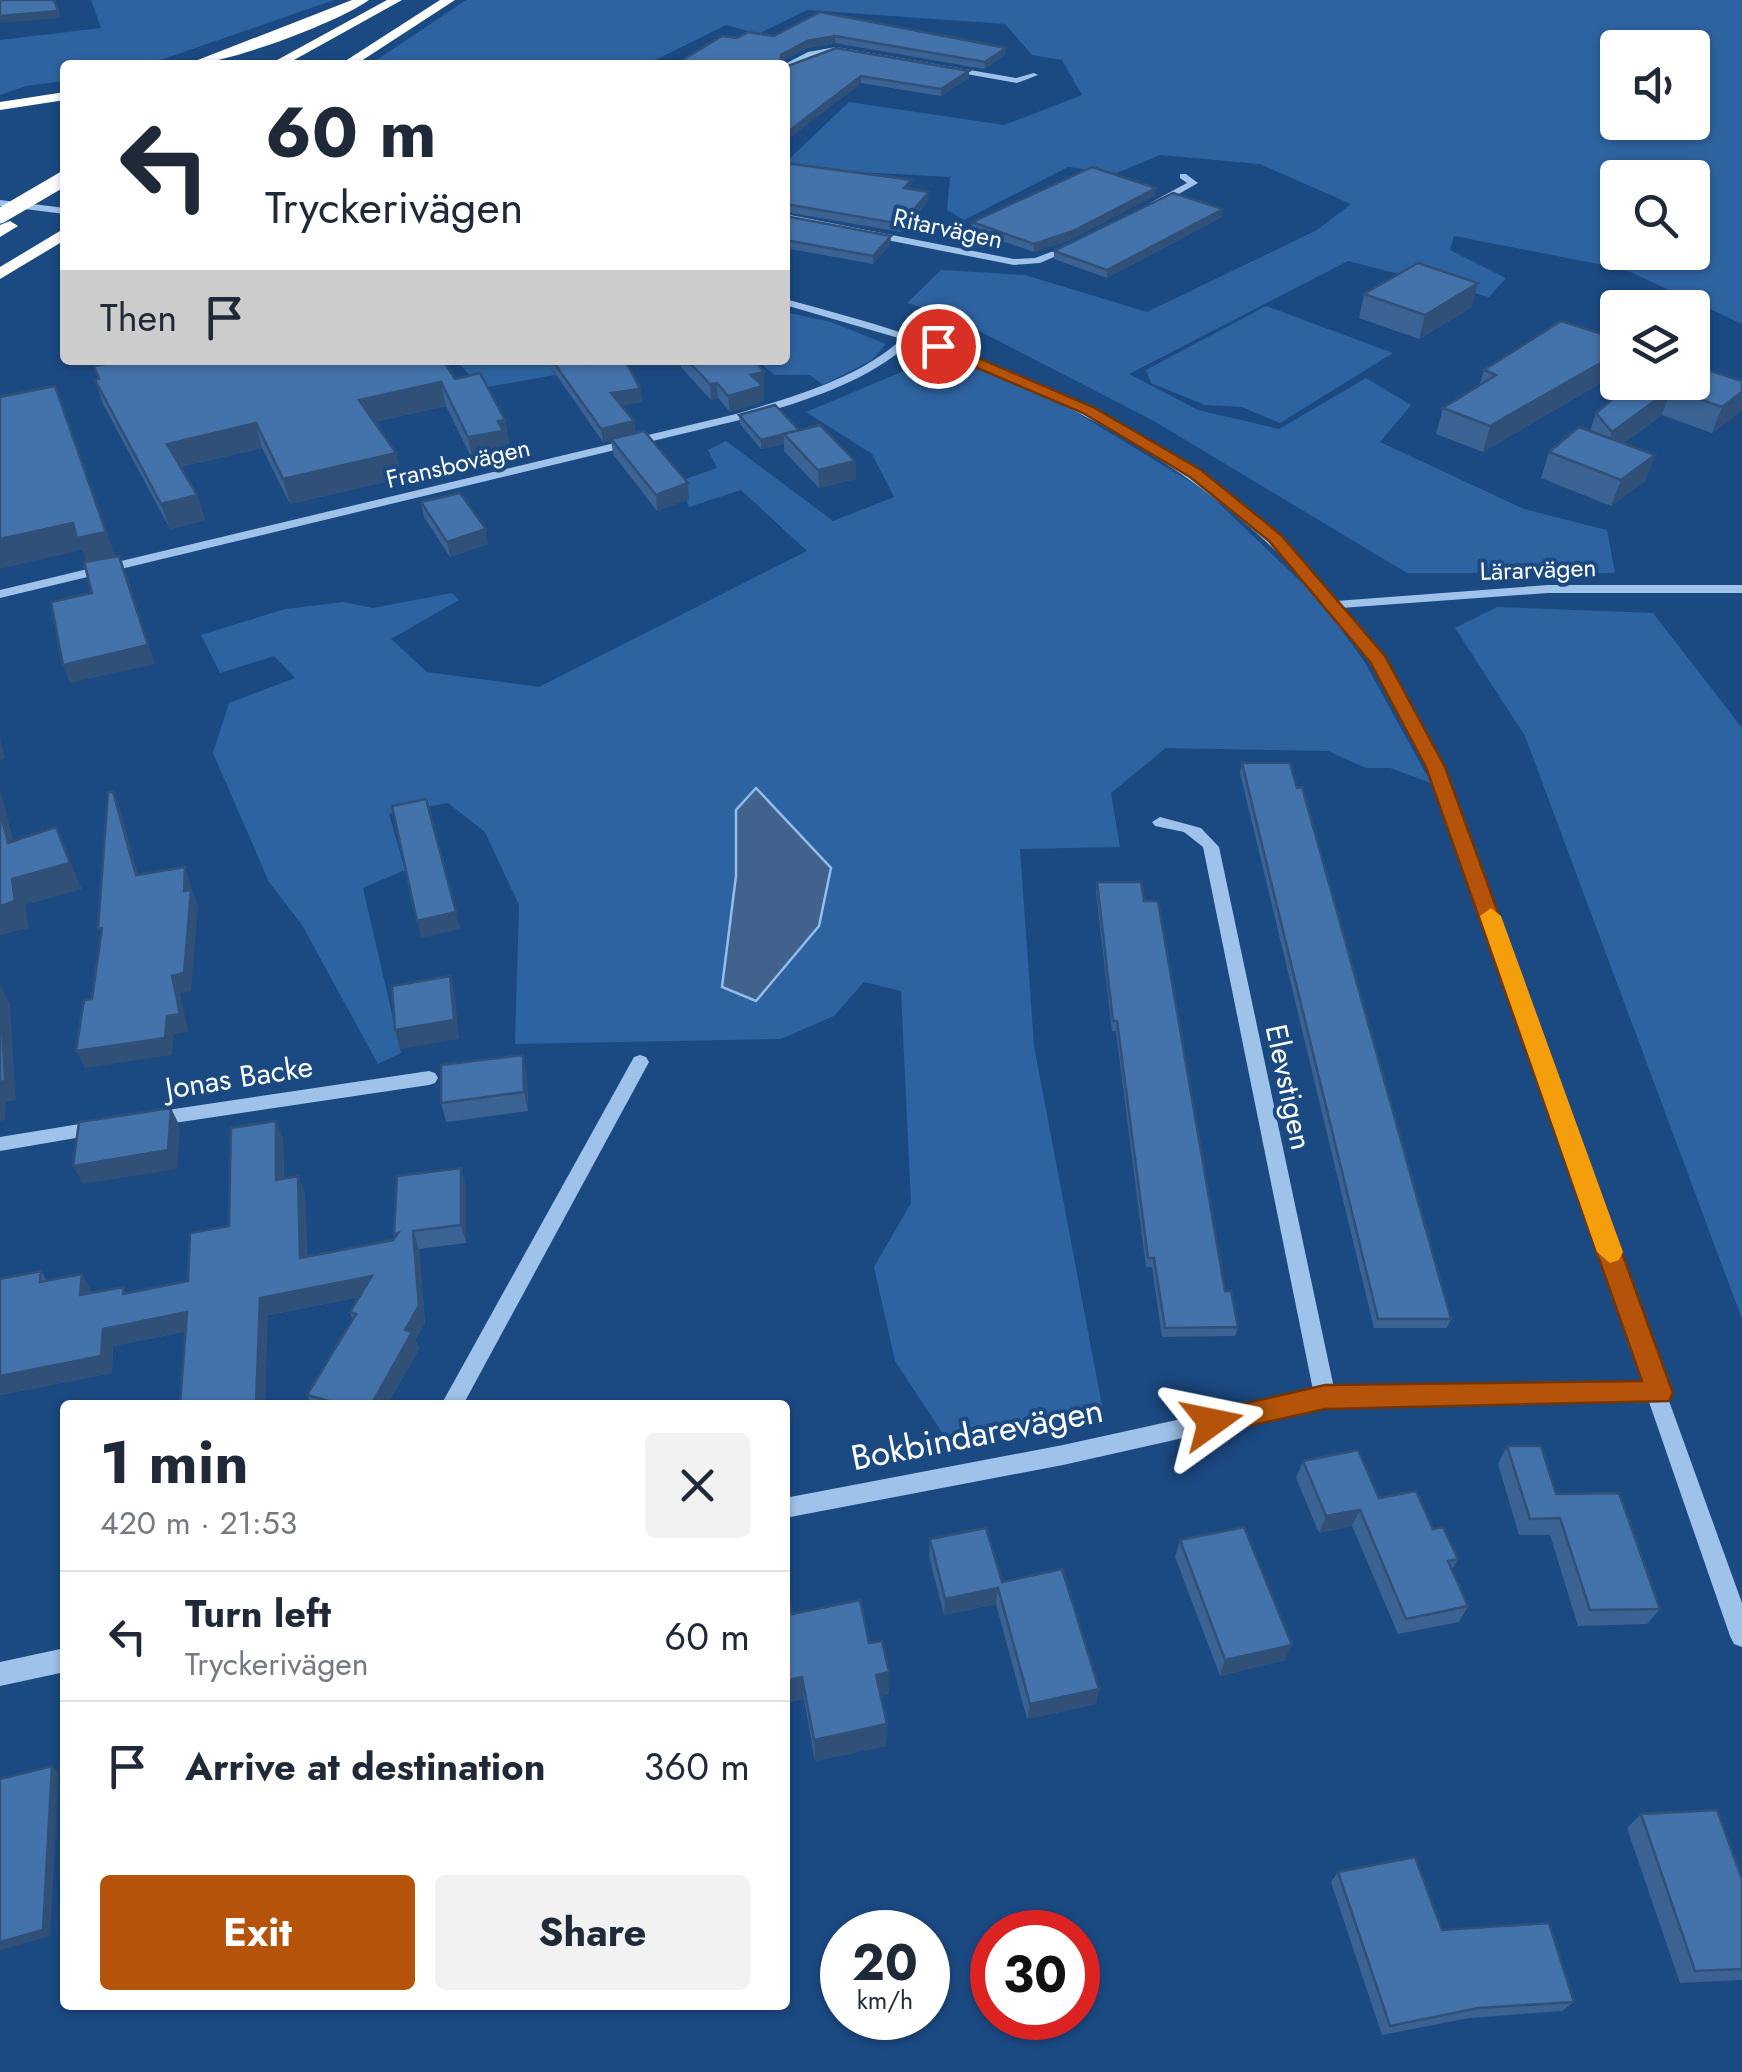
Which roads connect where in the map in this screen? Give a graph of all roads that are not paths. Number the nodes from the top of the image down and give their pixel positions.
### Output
1 (363, 0) edge
2 (396, 0) edge
3 (418, 0) edge
4 (449, 0) edge
5 (208, 60) edge
6 (284, 60) edge
7 (309, 60) edge
8 (354, 60) edge
9 (790, 64) edge
10 (1034, 75) dead end
11 (60, 97) edge
12 (0, 106) edge
13 (1183, 176) dead end
14 (60, 182) edge
15 (60, 196) edge
16 (0, 204) edge
17 (60, 210) edge
18 (1143, 210) edge
19 (790, 218) edge
20 (3, 225) edge
21 (60, 236) edge
22 (1078, 244) edge
23 (0, 274) edge
24 (790, 303) edge
25 (912, 337) junction
26 (1742, 590) edge
27 (0, 594) edge
28 (1335, 605) junction
29 (1160, 822) dead end
30 (640, 1062) dead end
31 (429, 1078) dead end
32 (0, 1144) edge
33 (1660, 1393) junction
34 (1325, 1397) junction
35 (455, 1400) edge
36 (790, 1507) edge
37 (1742, 1636) edge
38 (60, 1661) edge
39 (0, 1674) edge

1 - 5 highway
2 - 6 highway
3 - 7 highway
4 - 8 highway
9 - 10 street
11 - 12 highway
13 - 18 street
14 - 20 highway, bridge
15 - 20 highway
16 - 17 street
19 - 22 street, Ritarvägen
21 - 23 highway
24 - 25 street
25 - 27 street, Fransbovägen
25 - 28 street
26 - 28 street, Lärarvägen
28 - 33 street
29 - 34 street, Elevstigen
30 - 35 street
31 - 32 street, Jonas Backe
33 - 34 street, Bokbindarevägen
33 - 37 street
34 - 36 street, Bokbindarevägen
38 - 39 street

